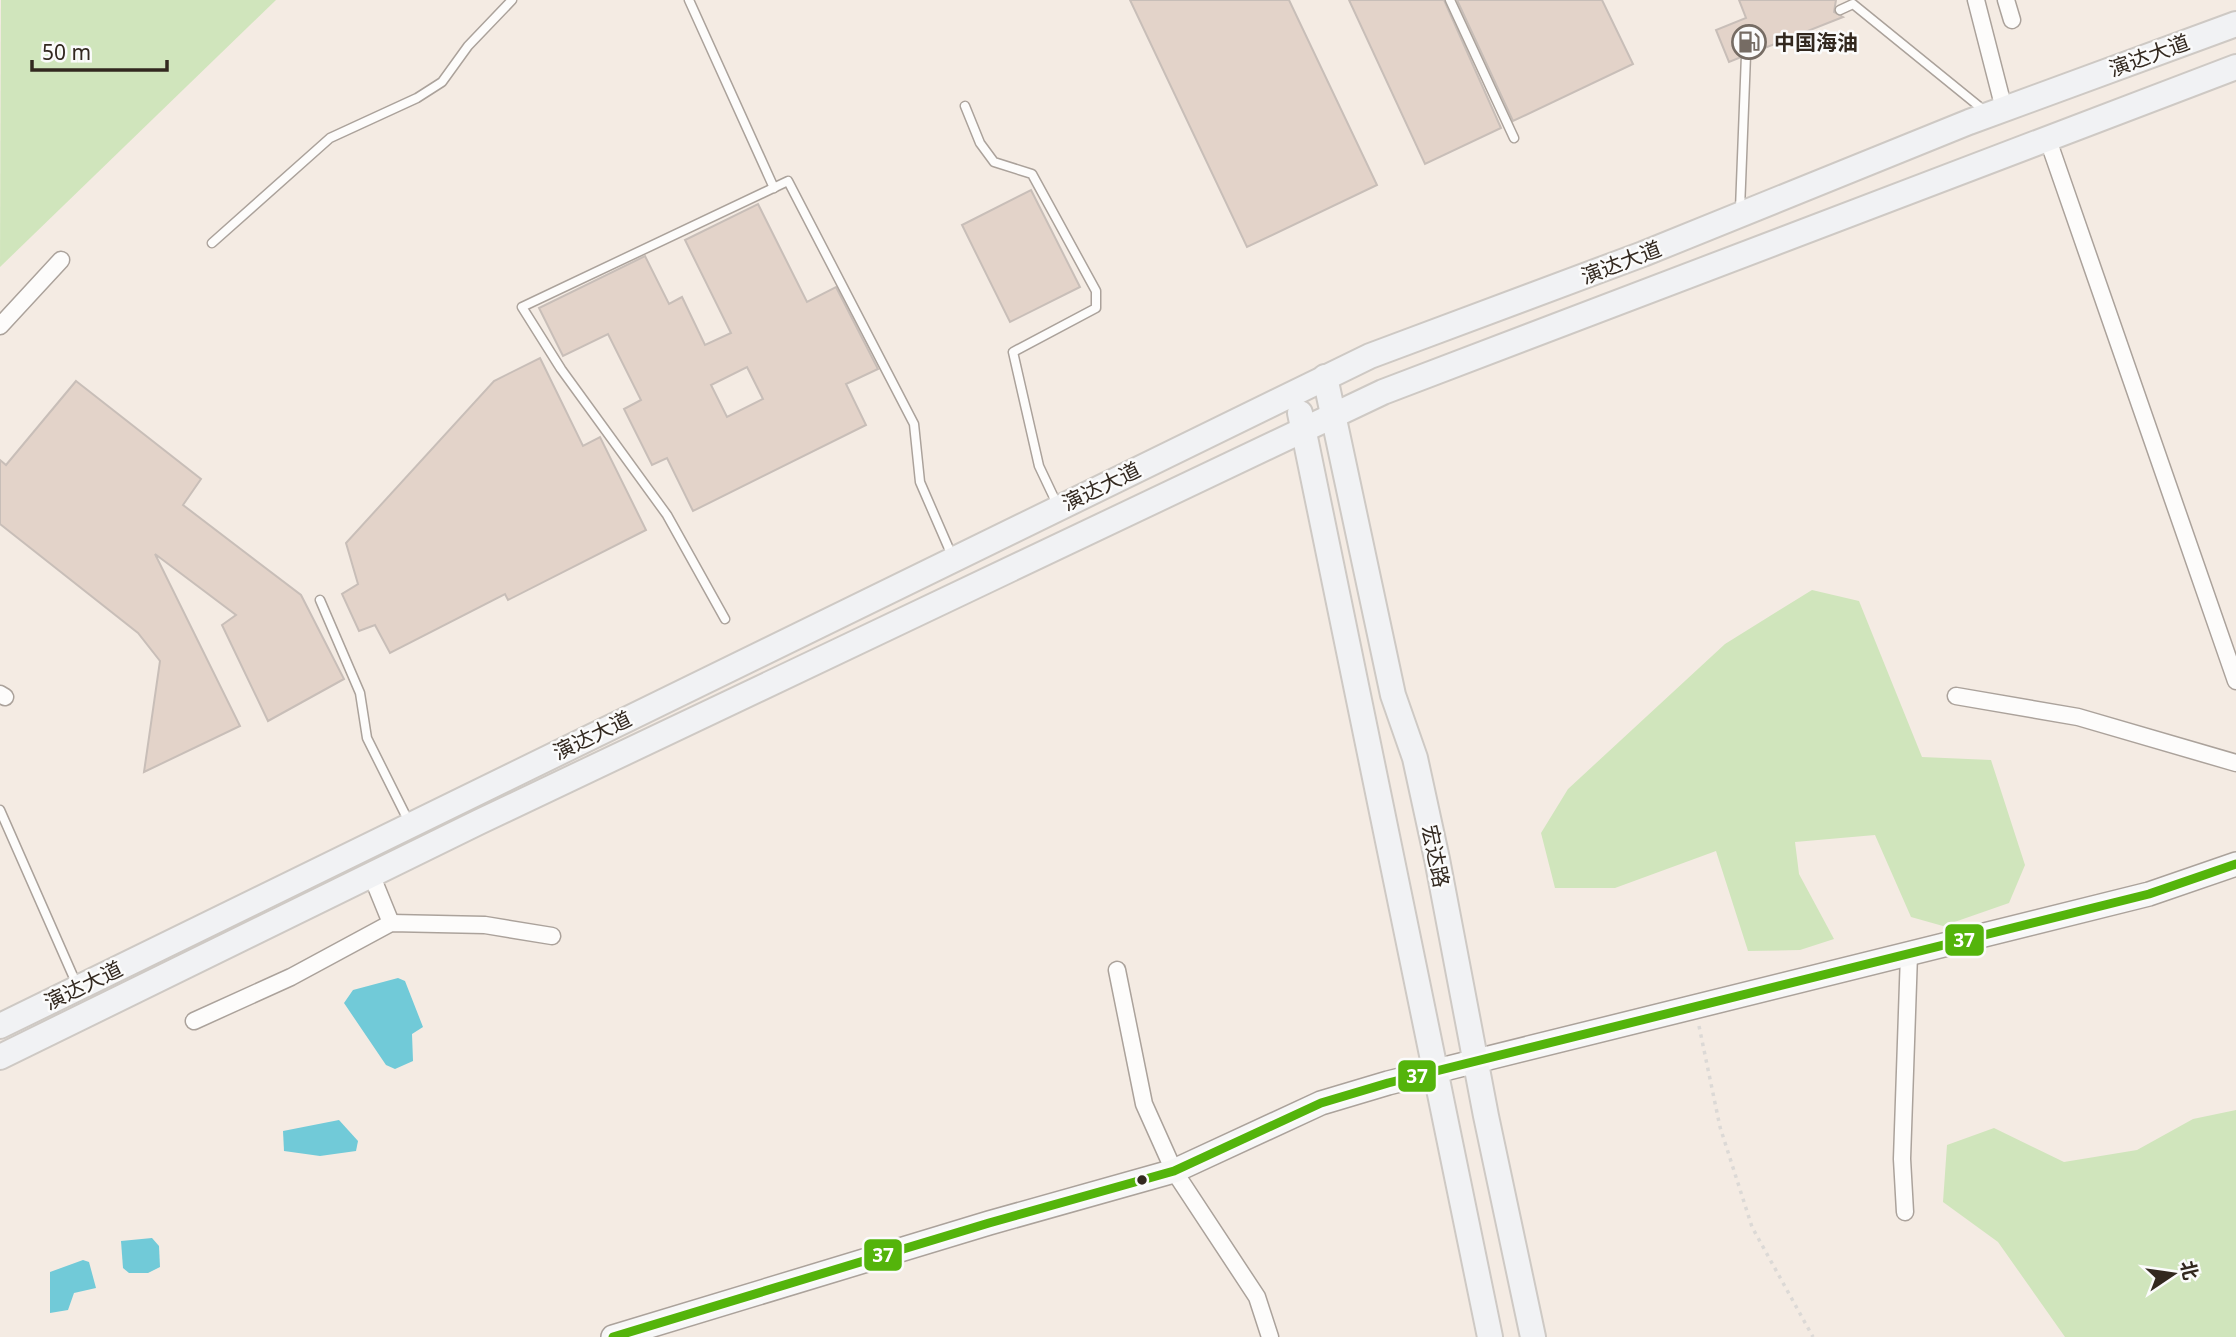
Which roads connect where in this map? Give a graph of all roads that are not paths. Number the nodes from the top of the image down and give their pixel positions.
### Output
1 (512, 0) edge
2 (689, 0) edge
3 (1450, 0) edge
4 (1976, 0) edge
5 (2006, 0) edge
6 (1840, 10) dead end
7 (2012, 20) dead end
8 (2236, 24) edge
9 (1746, 55) dead end
10 (2236, 67) edge
11 (965, 106) dead end
12 (1996, 112) junction
13 (2048, 137) junction
14 (1514, 138) dead end
15 (774, 188) junction
16 (1739, 215) junction
17 (212, 243) dead end
18 (61, 260) dead end
19 (0, 326) edge
20 (1325, 377) junction
21 (1295, 392) junction
22 (1334, 415) junction
23 (1304, 429) junction
24 (1058, 507) junction
25 (953, 558) junction
26 (320, 600) dead end
27 (725, 619) dead end
28 (2236, 681) edge
29 (1956, 696) dead end
30 (2236, 762) edge
31 (0, 810) edge
32 (410, 824) junction
33 (2236, 864) edge
34 (371, 874) junction
35 (391, 923) junction
36 (552, 936) dead end
37 (1909, 954) junction
38 (1117, 970) dead end
39 (78, 988) junction
40 (194, 1021) dead end
41 (0, 1026) edge
42 (0, 1057) edge
43 (1475, 1060) junction
44 (1435, 1071) junction
45 (1174, 1171) junction
46 (1905, 1212) dead end
47 (613, 1337) edge
48 (1270, 1337) edge
49 (1490, 1337) edge
50 (1533, 1337) edge

1 - 17 lane
2 - 15 lane
3 - 14 lane
4 - 12 street
5 - 7 street
6 - 12 lane
8 - 12 main road, 演达大道
9 - 16 lane
10 - 13 main road, 演达大道
11 - 24 lane
12 - 16 main road, 演达大道
13 - 22 main road, 演达大道
13 - 28 street
15 - 25 lane
15 - 27 lane
16 - 20 main road, 演达大道
18 - 19 street
20 - 21 main road, 演达大道
20 - 22 main road, 宏达路
21 - 23 main road, 宏达路
21 - 24 main road, 演达大道
22 - 23 main road, 演达大道
22 - 43 main road, 宏达路
23 - 34 main road, 演达大道
23 - 44 main road, 宏达路
24 - 25 main road, 演达大道
25 - 32 main road, 演达大道
26 - 32 lane
29 - 30 street
31 - 39 lane
32 - 39 main road, 演达大道
33 - 37 main road
34 - 35 street
34 - 42 main road, 演达大道
35 - 36 street
35 - 40 street
37 - 43 main road
37 - 46 street
38 - 45 street
39 - 41 main road, 演达大道
43 - 44 main road
43 - 50 main road, 宏达路
44 - 45 main road
44 - 49 main road, 宏达路
45 - 47 main road
45 - 48 street

